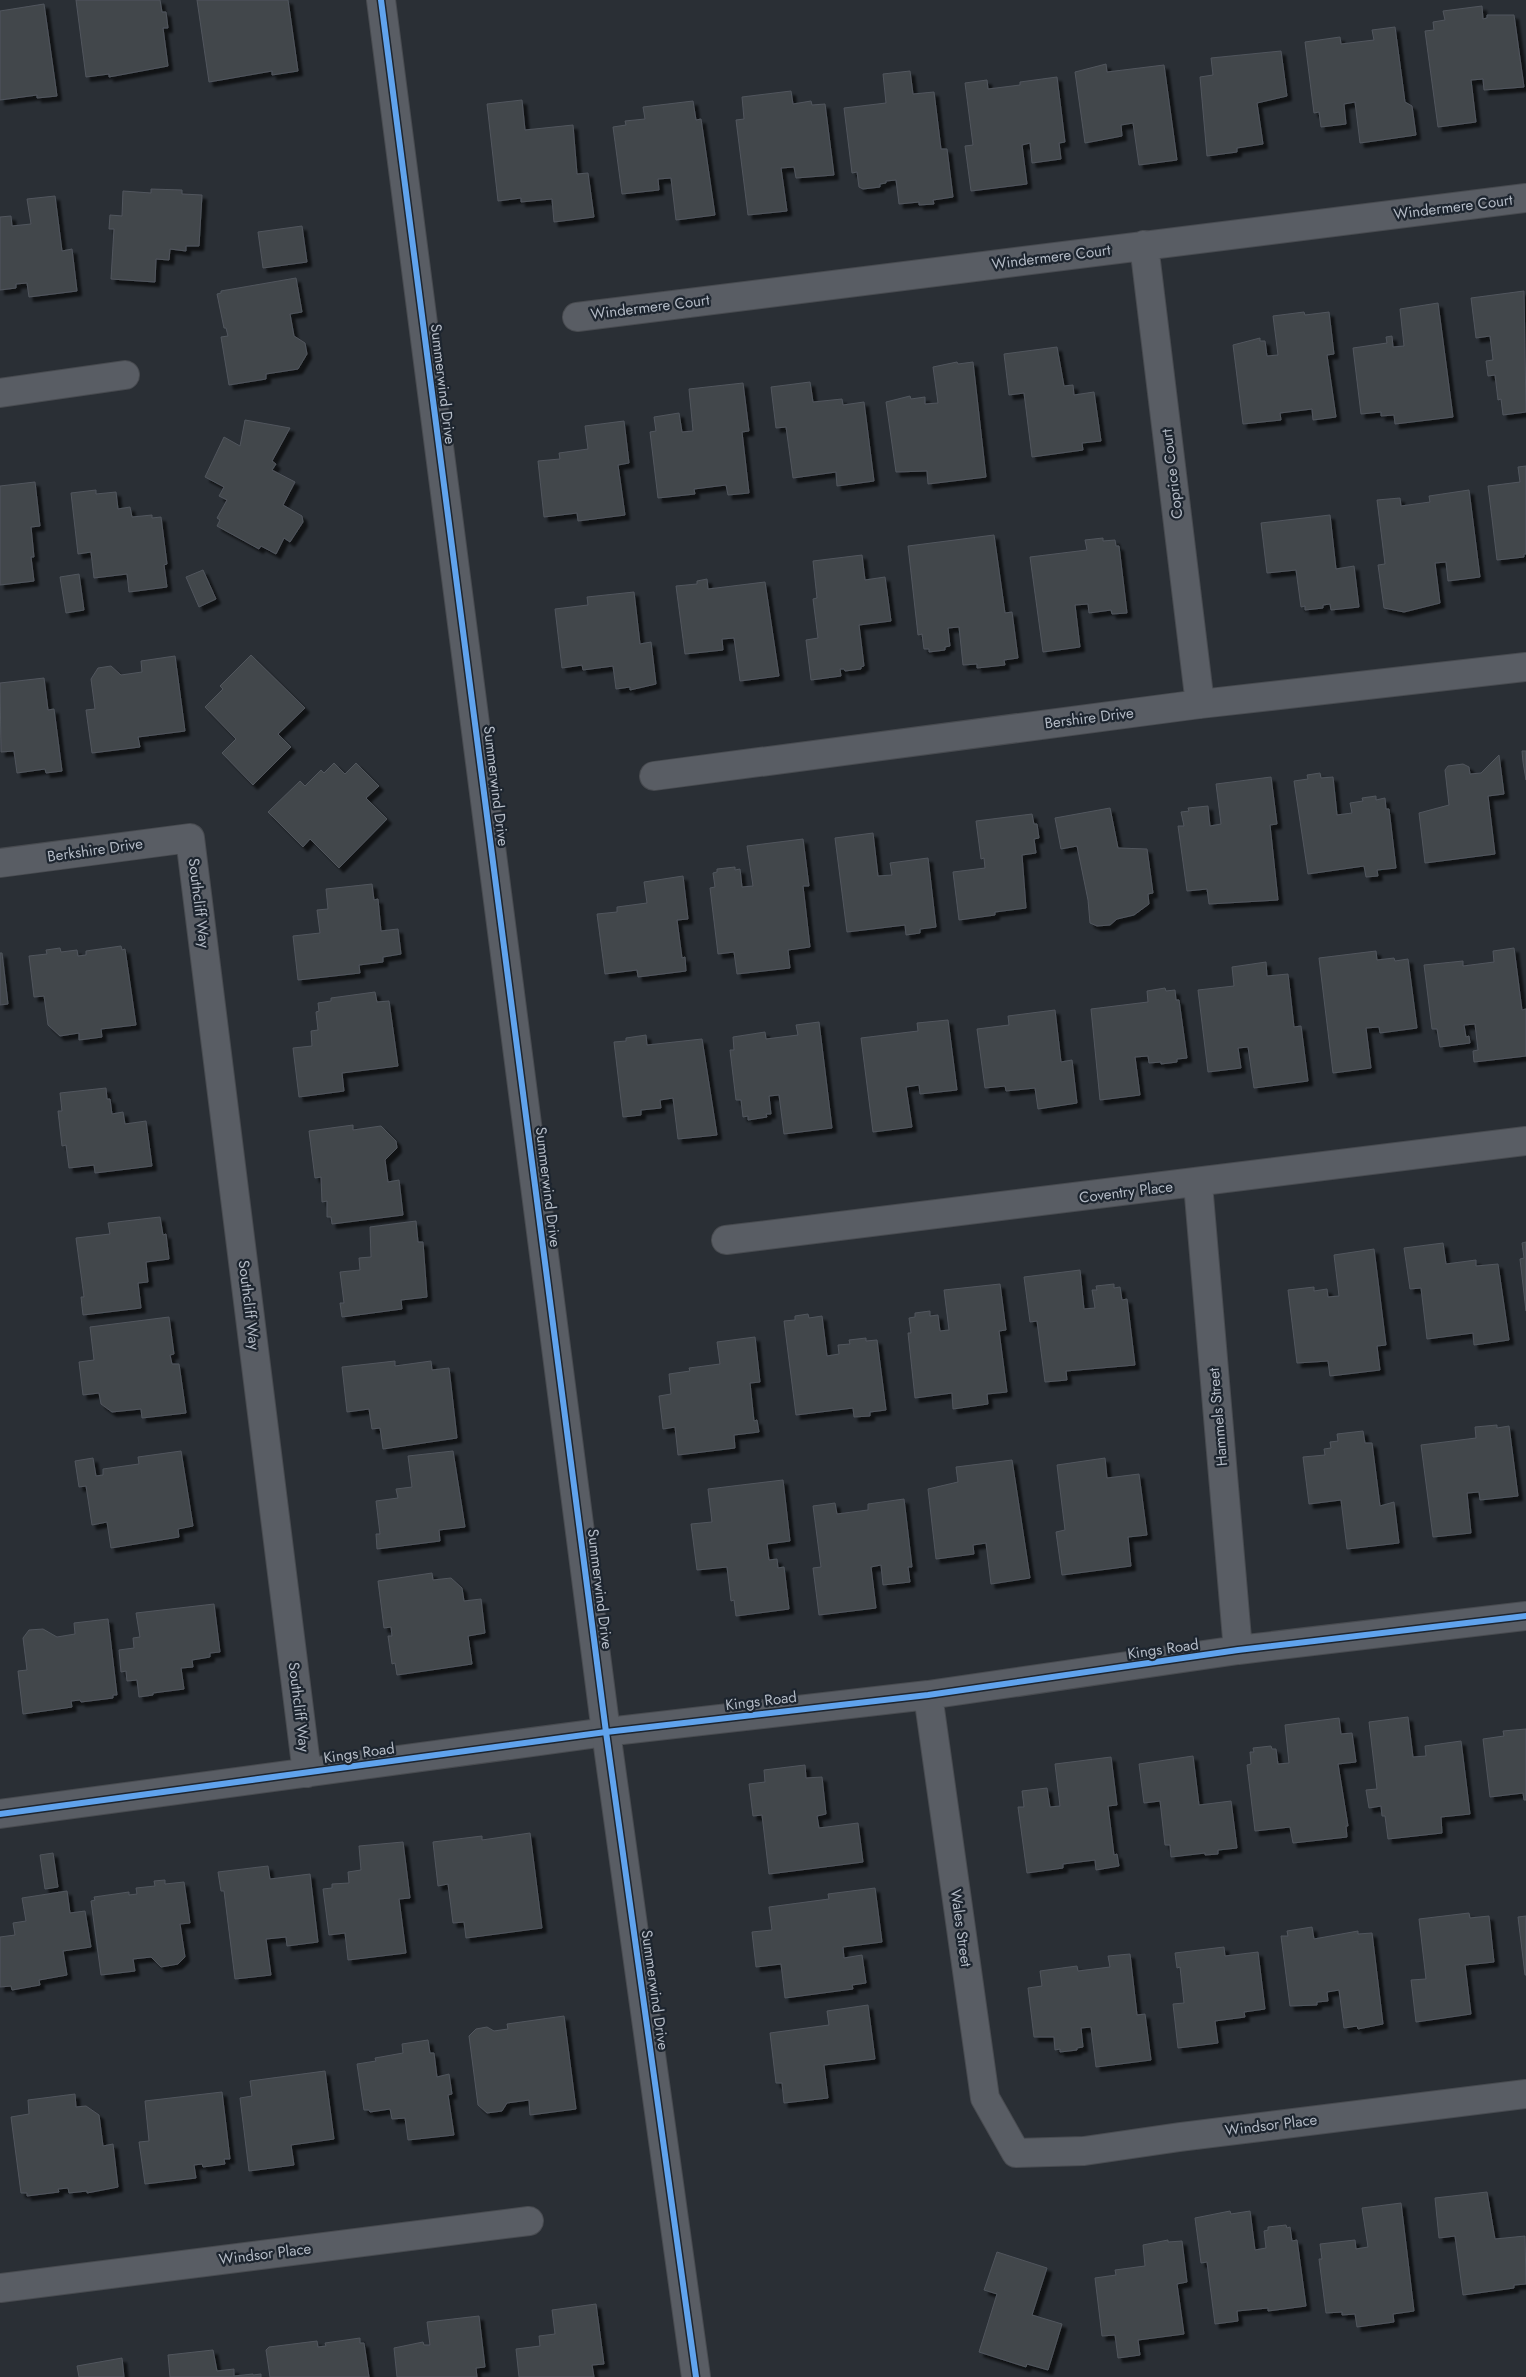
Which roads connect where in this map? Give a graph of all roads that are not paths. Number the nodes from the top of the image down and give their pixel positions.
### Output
1 (380, 0) edge
2 (1526, 198) edge
3 (1144, 245) junction
4 (577, 316) dead end
5 (125, 375) dead end
6 (0, 393) edge
7 (1526, 667) edge
8 (1200, 704) junction
9 (654, 776) dead end
10 (190, 838) joint
11 (0, 863) edge
12 (1526, 1142) edge
13 (1198, 1184) junction
14 (726, 1240) dead end
15 (1526, 1616) edge
16 (1238, 1650) junction
17 (928, 1694) junction
18 (606, 1732) junction
19 (307, 1773) junction
20 (0, 1814) edge
21 (1526, 2094) edge
22 (1016, 2153) joint
23 (530, 2221) dead end
24 (0, 2288) edge
25 (696, 2377) edge

1 - 18 street, Summerwind Drive
2 - 3 street, Windermere Court
3 - 4 street, Windermere Court
3 - 8 street, Coprice Court
5 - 6 street
7 - 8 street, Bershire Drive
8 - 9 street, Bershire Drive
10 - 11 street, Berkshire Drive
10 - 19 street, Southcliff Way
12 - 13 street, Coventry Place
13 - 14 street, Coventry Place
13 - 16 street, Hammels Street
15 - 16 street, Kings Road
16 - 17 street, Kings Road
17 - 18 street, Kings Road
17 - 22 street, Wales Street
18 - 19 street, Kings Road
18 - 25 street, Summerwind Drive
19 - 20 street, Kings Road
21 - 22 street, Windsor Place
23 - 24 street, Windsor Place

